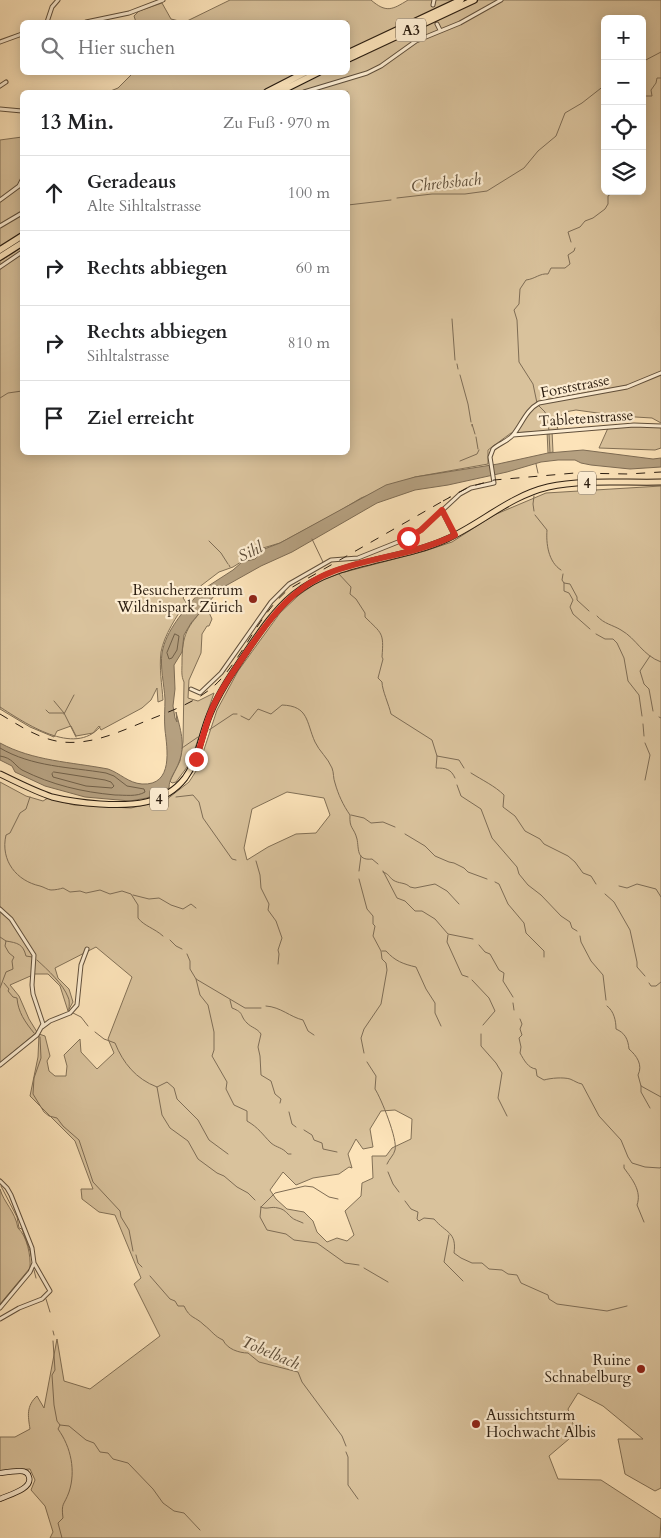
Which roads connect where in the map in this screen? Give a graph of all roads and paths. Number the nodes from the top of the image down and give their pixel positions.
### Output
1 (58, 0) edge
2 (163, 0) edge
3 (434, 0) edge
4 (461, 0) edge
5 (474, 0) edge
6 (501, 0) edge
7 (433, 5) dead end
8 (48, 20) edge
9 (96, 20) edge
10 (437, 24) dead end
11 (440, 30) junction
12 (20, 35) edge
13 (0, 42) edge
14 (350, 52) edge
15 (350, 58) edge
16 (300, 75) edge
17 (313, 75) edge
18 (6, 82) dead end
19 (0, 86) edge
20 (271, 90) edge
21 (283, 90) edge
22 (311, 90) edge
23 (0, 109) edge
24 (20, 111) edge
25 (20, 184) edge
26 (0, 200) edge
27 (20, 214) edge
28 (0, 226) edge
29 (20, 237) edge
30 (20, 243) edge
31 (0, 250) edge
32 (20, 253) edge
33 (0, 257) edge
34 (0, 267) edge
35 (661, 373) edge
36 (661, 426) edge
37 (512, 436) junction
38 (661, 482) edge
39 (442, 510) junction
40 (455, 535) junction
41 (191, 689) dead end
42 (0, 774) edge
43 (0, 909) edge
44 (86, 949) dead end
45 (41, 1016) junction
46 (50, 1021) junction
47 (42, 1028) junction
48 (0, 1065) edge
49 (0, 1181) edge
50 (34, 1263) junction
51 (0, 1308) edge
52 (0, 1319) edge
53 (0, 1473) edge
54 (0, 1499) edge

1 - 8 street
2 - 9 street
3 - 7 street
4 - 14 highway, A3
5 - 15 highway, A3
6 - 11 street
10 - 11 street
11 - 22 street
12 - 13 street
16 - 20 highway
17 - 21 highway
18 - 19 street
23 - 24 street
25 - 26 street
27 - 28 street
29 - 31 highway
30 - 33 highway
32 - 34 street
35 - 37 street, Forststrasse
36 - 37 street, Tabletenstrasse
37 - 39 street, Forststrasse
38 - 40 main road, 4
39 - 40 street
39 - 41 street
40 - 42 main road, 4
43 - 45 street
44 - 46 street
45 - 46 street
45 - 47 street
46 - 47 street
47 - 48 street
49 - 50 street
50 - 51 street
50 - 52 street
53 - 54 main road

